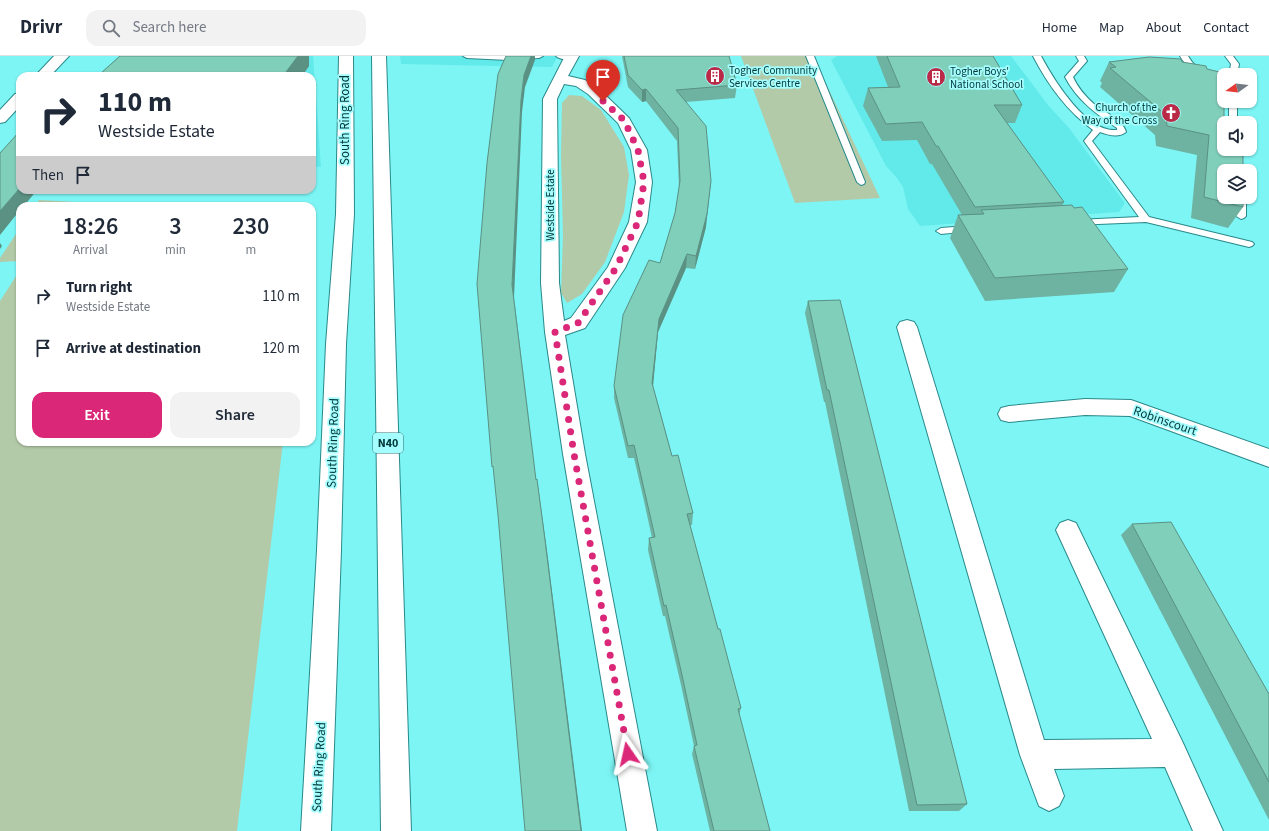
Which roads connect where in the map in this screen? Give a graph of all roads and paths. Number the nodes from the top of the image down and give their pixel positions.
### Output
1 (62, 56) edge
2 (346, 56) edge
3 (379, 56) edge
4 (467, 56) edge
5 (539, 56) edge
6 (568, 56) edge
7 (810, 56) edge
8 (1037, 56) edge
9 (1080, 56) edge
10 (1184, 56) edge
11 (1229, 56) edge
12 (1234, 68) edge
13 (46, 72) edge
14 (559, 79) junction
15 (1217, 79) edge
16 (16, 101) edge
17 (0, 119) edge
18 (1098, 129) junction
19 (861, 182) dead end
20 (1241, 204) edge
21 (1240, 216) edge
22 (1146, 218) junction
23 (1067, 223) edge
24 (980, 229) edge
25 (941, 231) dead end
26 (1249, 244) dead end
27 (907, 327) dead end
28 (555, 332) junction
29 (1009, 414) dead end
30 (1269, 458) edge
31 (1068, 530) dead end
32 (1173, 753) junction
33 (1034, 755) junction
34 (319, 786) junction
35 (1049, 796) dead end
36 (313, 831) edge
37 (316, 831) edge
38 (396, 831) edge
39 (642, 831) edge
40 (1208, 831) edge

1 - 13 main road
2 - 34 main road, South Ring Road
3 - 38 main road, N40
4 - 5 lane
6 - 14 main road, Westside Estate
7 - 19 lane
8 - 18 lane
9 - 18 lane
10 - 15 lane
11 - 12 lane
14 - 28 main road, Westside Estate
14 - 28 main road
16 - 17 main road
18 - 22 lane
20 - 21 lane
22 - 23 lane
22 - 26 lane
24 - 25 lane
27 - 33 main road
28 - 39 main road, Westside Estate
29 - 30 main road, Robinscourt
31 - 32 main road
32 - 33 main road
32 - 40 main road
33 - 35 main road
34 - 36 main road
34 - 37 main road, South Ring Road

